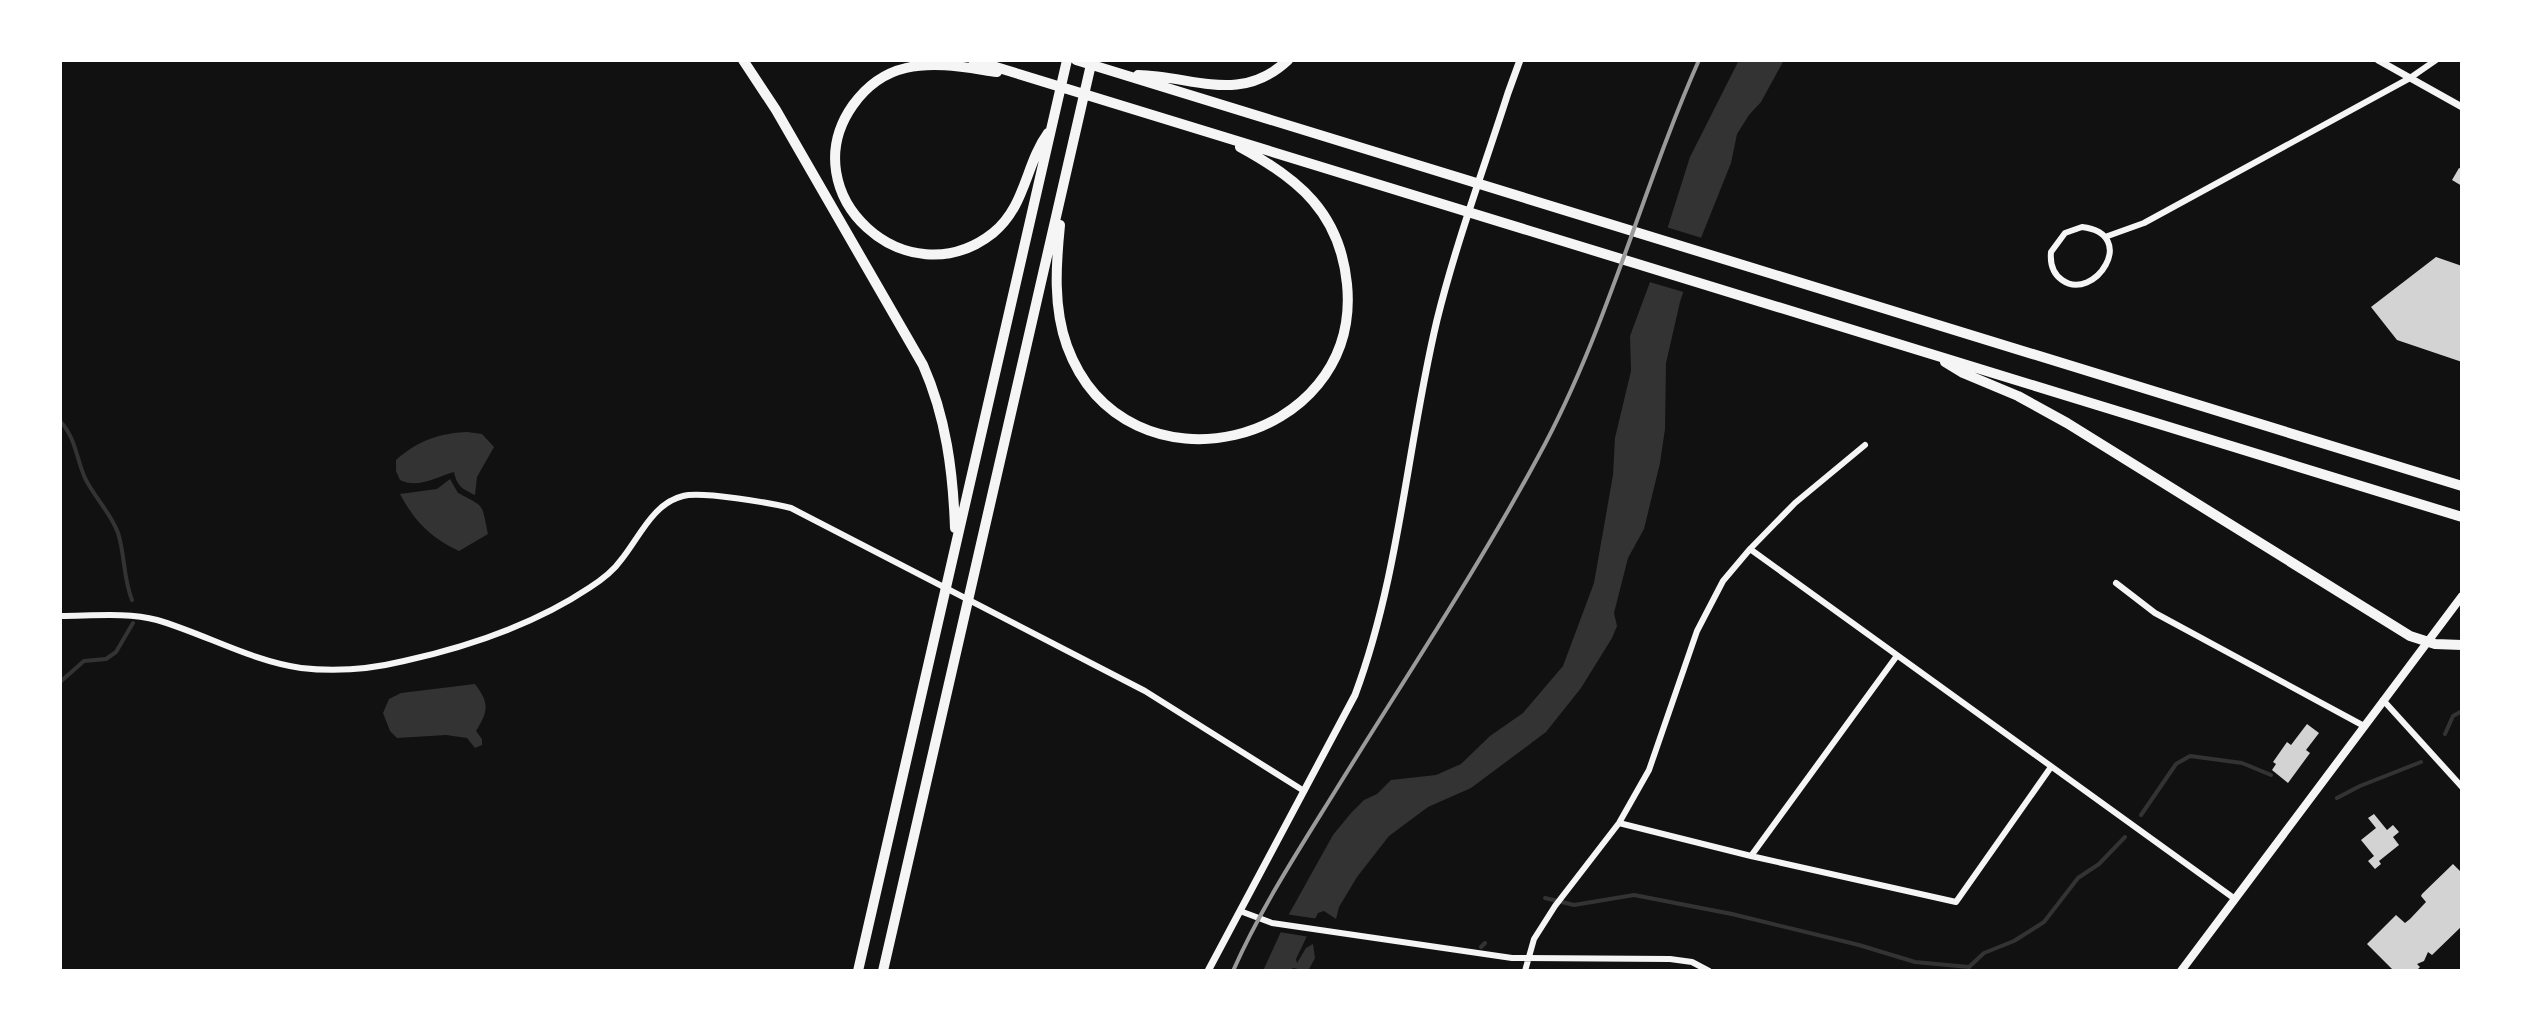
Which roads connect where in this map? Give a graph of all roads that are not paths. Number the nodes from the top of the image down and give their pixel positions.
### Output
1 (743, 60) edge
2 (973, 60) edge
3 (1067, 60) edge
4 (1076, 60) edge
5 (1092, 60) edge
6 (1288, 60) edge
7 (1520, 60) edge
8 (2378, 60) edge
9 (2436, 60) edge
10 (1124, 74) junction
11 (1032, 78) junction
12 (2410, 78) junction
13 (2462, 107) edge
14 (1052, 124) junction
15 (1213, 134) junction
16 (1065, 178) junction
17 (2105, 237) junction
18 (1940, 357) junction
19 (1865, 445) dead end
20 (2462, 486) edge
21 (2462, 517) edge
22 (956, 545) junction
23 (1750, 549) junction
24 (2116, 583) dead end
25 (2462, 596) edge
26 (60, 616) edge
27 (2426, 643) junction
28 (2462, 645) edge
29 (1896, 657) junction
30 (2383, 700) junction
31 (2364, 726) junction
32 (2051, 767) junction
33 (2462, 787) edge
34 (1304, 791) junction
35 (1619, 823) junction
36 (1751, 856) junction
37 (2235, 899) junction
38 (1240, 911) junction
39 (1528, 959) junction
40 (858, 971) edge
41 (883, 971) edge
42 (1208, 971) edge
43 (1525, 971) edge
44 (1709, 971) edge
45 (2181, 971) edge

1 - 22 highway
2 - 11 highway
3 - 14 highway
4 - 10 highway
5 - 16 highway
6 - 10 highway
7 - 34 street
8 - 12 street
9 - 12 street
10 - 20 highway
11 - 14 highway
11 - 15 highway
12 - 13 street
12 - 17 street
14 - 22 highway
15 - 16 highway
15 - 18 highway
16 - 41 highway
17 - 17 street
18 - 21 highway
18 - 27 highway
19 - 23 street
22 - 40 highway
23 - 29 street
23 - 35 street
24 - 31 street
25 - 27 main road
26 - 34 street
27 - 28 highway
27 - 30 main road
29 - 32 street
29 - 36 street
30 - 31 main road
30 - 33 street
31 - 37 main road
32 - 36 street
32 - 37 street
34 - 38 street
35 - 36 street
35 - 39 street
37 - 45 main road
38 - 39 street
38 - 42 street
39 - 43 street
39 - 44 street

